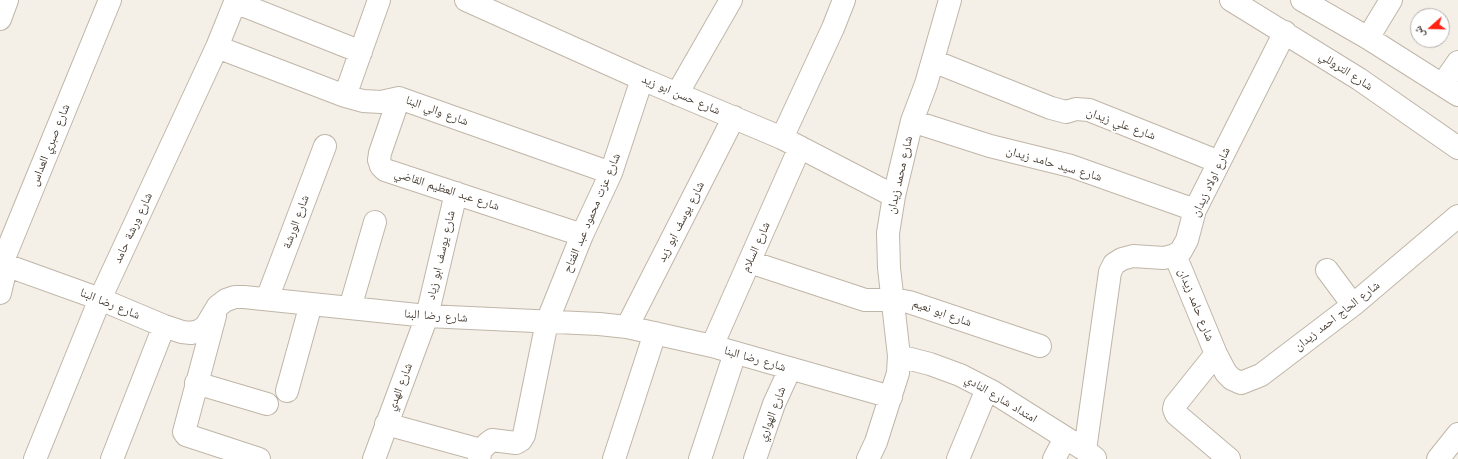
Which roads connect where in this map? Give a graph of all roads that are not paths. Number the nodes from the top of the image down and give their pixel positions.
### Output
1 (7, 0) edge
2 (110, 0) edge
3 (379, 0) edge
4 (466, 0) edge
5 (731, 0) edge
6 (844, 0) edge
7 (950, 0) edge
8 (1231, 0) edge
9 (1302, 0) edge
10 (1391, 0) edge
11 (236, 1) edge
12 (1332, 7) edge
13 (506, 8) edge
14 (0, 19) edge
15 (1285, 32) junction
16 (1368, 38) junction
17 (217, 47) junction
18 (361, 52) junction
19 (933, 61) junction
20 (1458, 62) edge
21 (642, 79) junction
22 (1450, 90) edge
23 (677, 94) junction
24 (345, 96) junction
25 (399, 98) junction
26 (734, 117) junction
27 (912, 121) junction
28 (791, 143) junction
29 (325, 146) dead end
30 (1458, 148) edge
31 (1219, 162) junction
32 (611, 173) junction
33 (456, 193) junction
34 (894, 196) junction
35 (1195, 210) junction
36 (1458, 216) edge
37 (375, 222) dead end
38 (582, 235) junction
39 (1175, 255) junction
40 (750, 262) junction
41 (1, 263) edge
42 (1327, 270) dead end
43 (0, 292) edge
44 (100, 299) junction
45 (267, 299) junction
46 (893, 300) junction
47 (311, 304) junction
48 (1353, 305) junction
49 (218, 306) junction
50 (350, 308) junction
51 (427, 316) junction
52 (547, 322) junction
53 (164, 326) junction
54 (627, 327) junction
55 (655, 333) junction
56 (712, 346) junction
57 (1040, 346) dead end
58 (735, 353) junction
59 (1216, 354) junction
60 (899, 356) junction
61 (790, 369) junction
62 (196, 383) junction
63 (987, 389) junction
64 (287, 390) dead end
65 (891, 398) junction
66 (267, 404) dead end
67 (386, 424) junction
68 (1458, 434) edge
69 (1064, 438) junction
70 (480, 454) edge
71 (1090, 455) edge
72 (35, 459) edge
73 (112, 459) edge
74 (259, 459) edge
75 (374, 459) edge
76 (614, 459) edge
77 (700, 459) edge
78 (755, 459) edge
79 (868, 459) edge
80 (958, 459) edge
81 (1054, 459) edge
82 (1230, 459) edge
83 (1438, 459) edge

1 - 14 street
2 - 41 street, شارع صبري العداس
3 - 18 street
4 - 13 street, شارع حسن ابو زيد
5 - 23 street
6 - 28 street, شارع السلام
7 - 19 street, شارع محمد زيدان
8 - 15 street, شارع التروللي
9 - 12 street
10 - 16 street
11 - 17 street, شارع ورشة حامد
11 - 18 street
12 - 16 street
13 - 21 street, شارع حسن ابو زيد
15 - 30 street, شارع التروللي
15 - 31 street, شارع اولاد زيدان
16 - 22 street
17 - 24 street, شارع والي البنا
17 - 44 street, شارع ورشة حامد
18 - 24 street
19 - 27 street, شارع محمد زيدان
19 - 31 street, شارع علي زيدان
20 - 22 street
21 - 23 street, شارع حسن ابو زيد
21 - 32 street, شارع عزت محمود عبد الفتاح
23 - 26 street, شارع حسن ابو زيد
24 - 25 street, شارع والي البنا
25 - 32 street, شارع والي البنا
25 - 33 street, شارع عبد العظيم القاضي
26 - 28 street, شارع حسن ابو زيد
26 - 54 street, شارع يوسف ابو زيد
27 - 34 street, شارع محمد زيدان
27 - 35 street, شارع سيد حامد زيدان
28 - 34 street, شارع حسن ابو زيد
28 - 40 street, شارع السلام
29 - 45 street, شارع الورشة
31 - 35 street, شارع اولاد زيدان
32 - 38 street, شارع عزت محمود عبد الفتاح
33 - 38 street, شارع عبد العظيم القاضي
33 - 51 street, شارع يوسف ابو زياد
34 - 46 street, شارع محمد زيدان
35 - 39 street, شارع اولاد زيدان
36 - 48 street, شارع الحاج احمد زيدان
37 - 50 street
38 - 52 street, شارع عزت محمود عبد الفتاح
39 - 59 street, شارع حامد زيدان
39 - 71 street
40 - 46 street, شارع ابو نعيم
40 - 56 street, شارع السلام
41 - 43 street, شارع صبري العداس
41 - 44 street, شارع رضا البنا
42 - 48 street
44 - 53 street, شارع رضا البنا
44 - 72 street, شارع ورشة حامد
45 - 47 street, شارع رضا البنا
45 - 49 street, شارع رضا البنا
46 - 57 street, شارع ابو نعيم
46 - 60 street, شارع محمد زيدان
47 - 50 street, شارع رضا البنا
47 - 64 street
48 - 59 street, شارع الحاج احمد زيدان
49 - 53 street, شارع رضا البنا
49 - 62 street
50 - 51 street, شارع رضا البنا
51 - 52 street, شارع رضا البنا
51 - 67 street, شارع الهدي
52 - 54 street, شارع رضا البنا
52 - 70 street, شارع عزت محمود عبد الفتاح
53 - 73 street
54 - 55 street, شارع رضا البنا
55 - 56 street, شارع رضا البنا
55 - 76 street
56 - 58 street, شارع رضا البنا
58 - 61 street, شارع رضا البنا
58 - 77 street
59 - 82 street
60 - 63 street, امتداد شارع النادي
60 - 65 street, شارع محمد زيدان
61 - 65 street, شارع رضا البنا
61 - 78 street, شارع الهواري
62 - 66 street
62 - 74 street
63 - 69 street, امتداد شارع النادي
63 - 80 street
65 - 79 street, شارع محمد زيدان
67 - 70 street
67 - 75 street, شارع الهدي
68 - 83 street
69 - 71 street, امتداد شارع النادي
69 - 81 street

